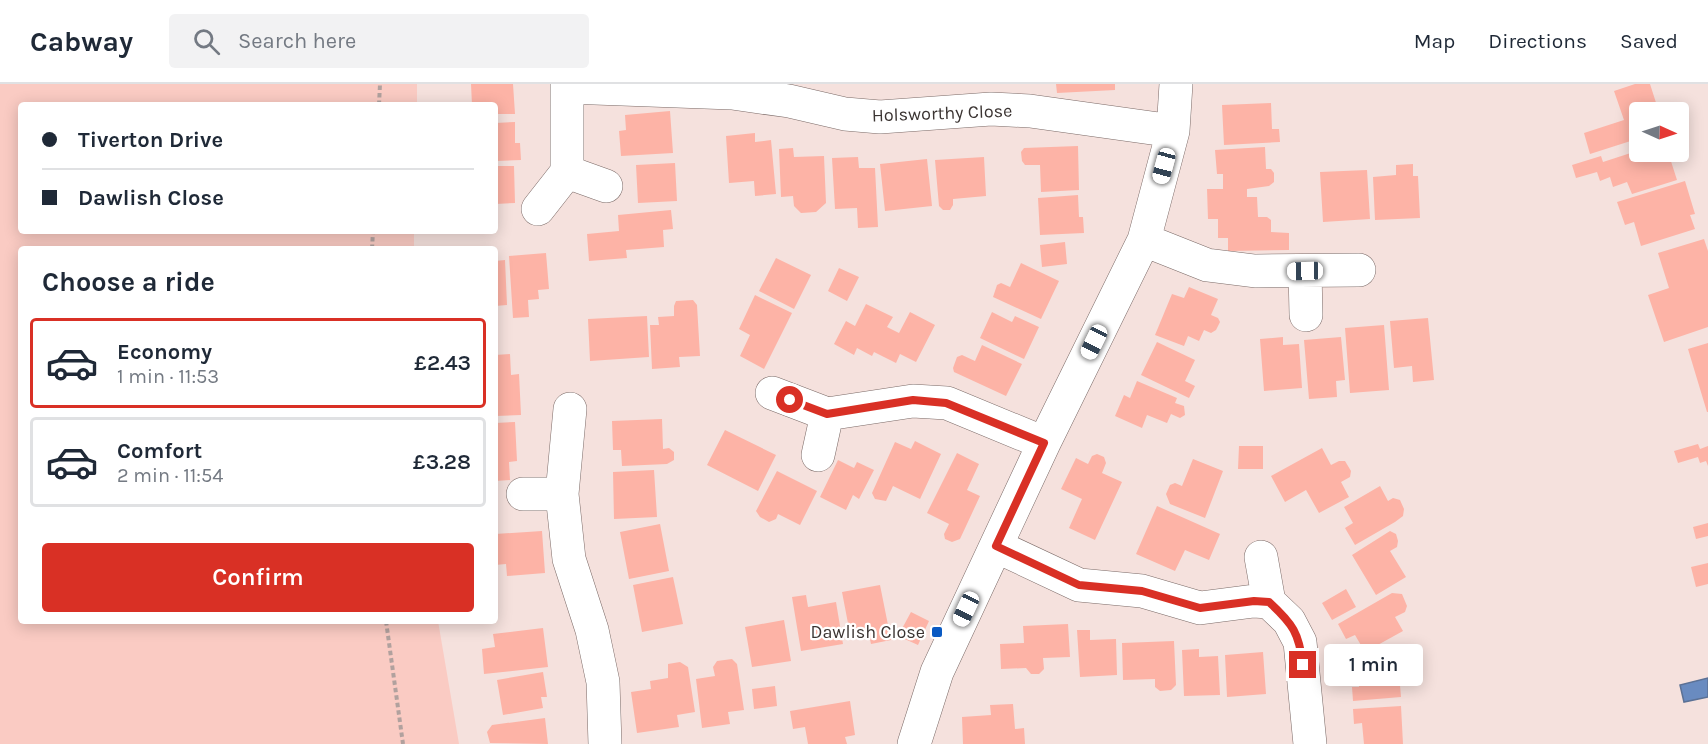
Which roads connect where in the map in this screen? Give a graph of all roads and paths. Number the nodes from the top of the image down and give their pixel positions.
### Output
1 (380, 84) edge
2 (1176, 84) edge
3 (567, 85) edge
4 (379, 102) edge
5 (1173, 131) junction
6 (567, 172) junction
7 (606, 186) dead end
8 (538, 209) dead end
9 (1144, 240) junction
10 (1359, 270) dead end
11 (1305, 271) junction
12 (1306, 315) dead end
13 (772, 393) dead end
14 (570, 409) dead end
15 (827, 414) junction
16 (1044, 443) junction
17 (818, 455) dead end
18 (523, 494) dead end
19 (562, 494) junction
20 (996, 546) junction
21 (1261, 557) dead end
22 (1269, 602) junction
23 (386, 624) edge
24 (403, 744) edge
25 (605, 744) edge
26 (914, 744) edge
27 (1310, 744) edge

1 - 4 path
2 - 5 street
3 - 5 street, Holsworthy Close
3 - 6 street, Holsworthy Close
5 - 9 street
6 - 7 street
6 - 8 street
9 - 11 street
9 - 16 street
10 - 11 street
11 - 12 street
13 - 15 street
14 - 19 street
15 - 16 street
15 - 17 street
16 - 20 street
18 - 19 street
19 - 25 street
20 - 22 street
20 - 26 street
21 - 22 street
22 - 27 street
23 - 24 path

